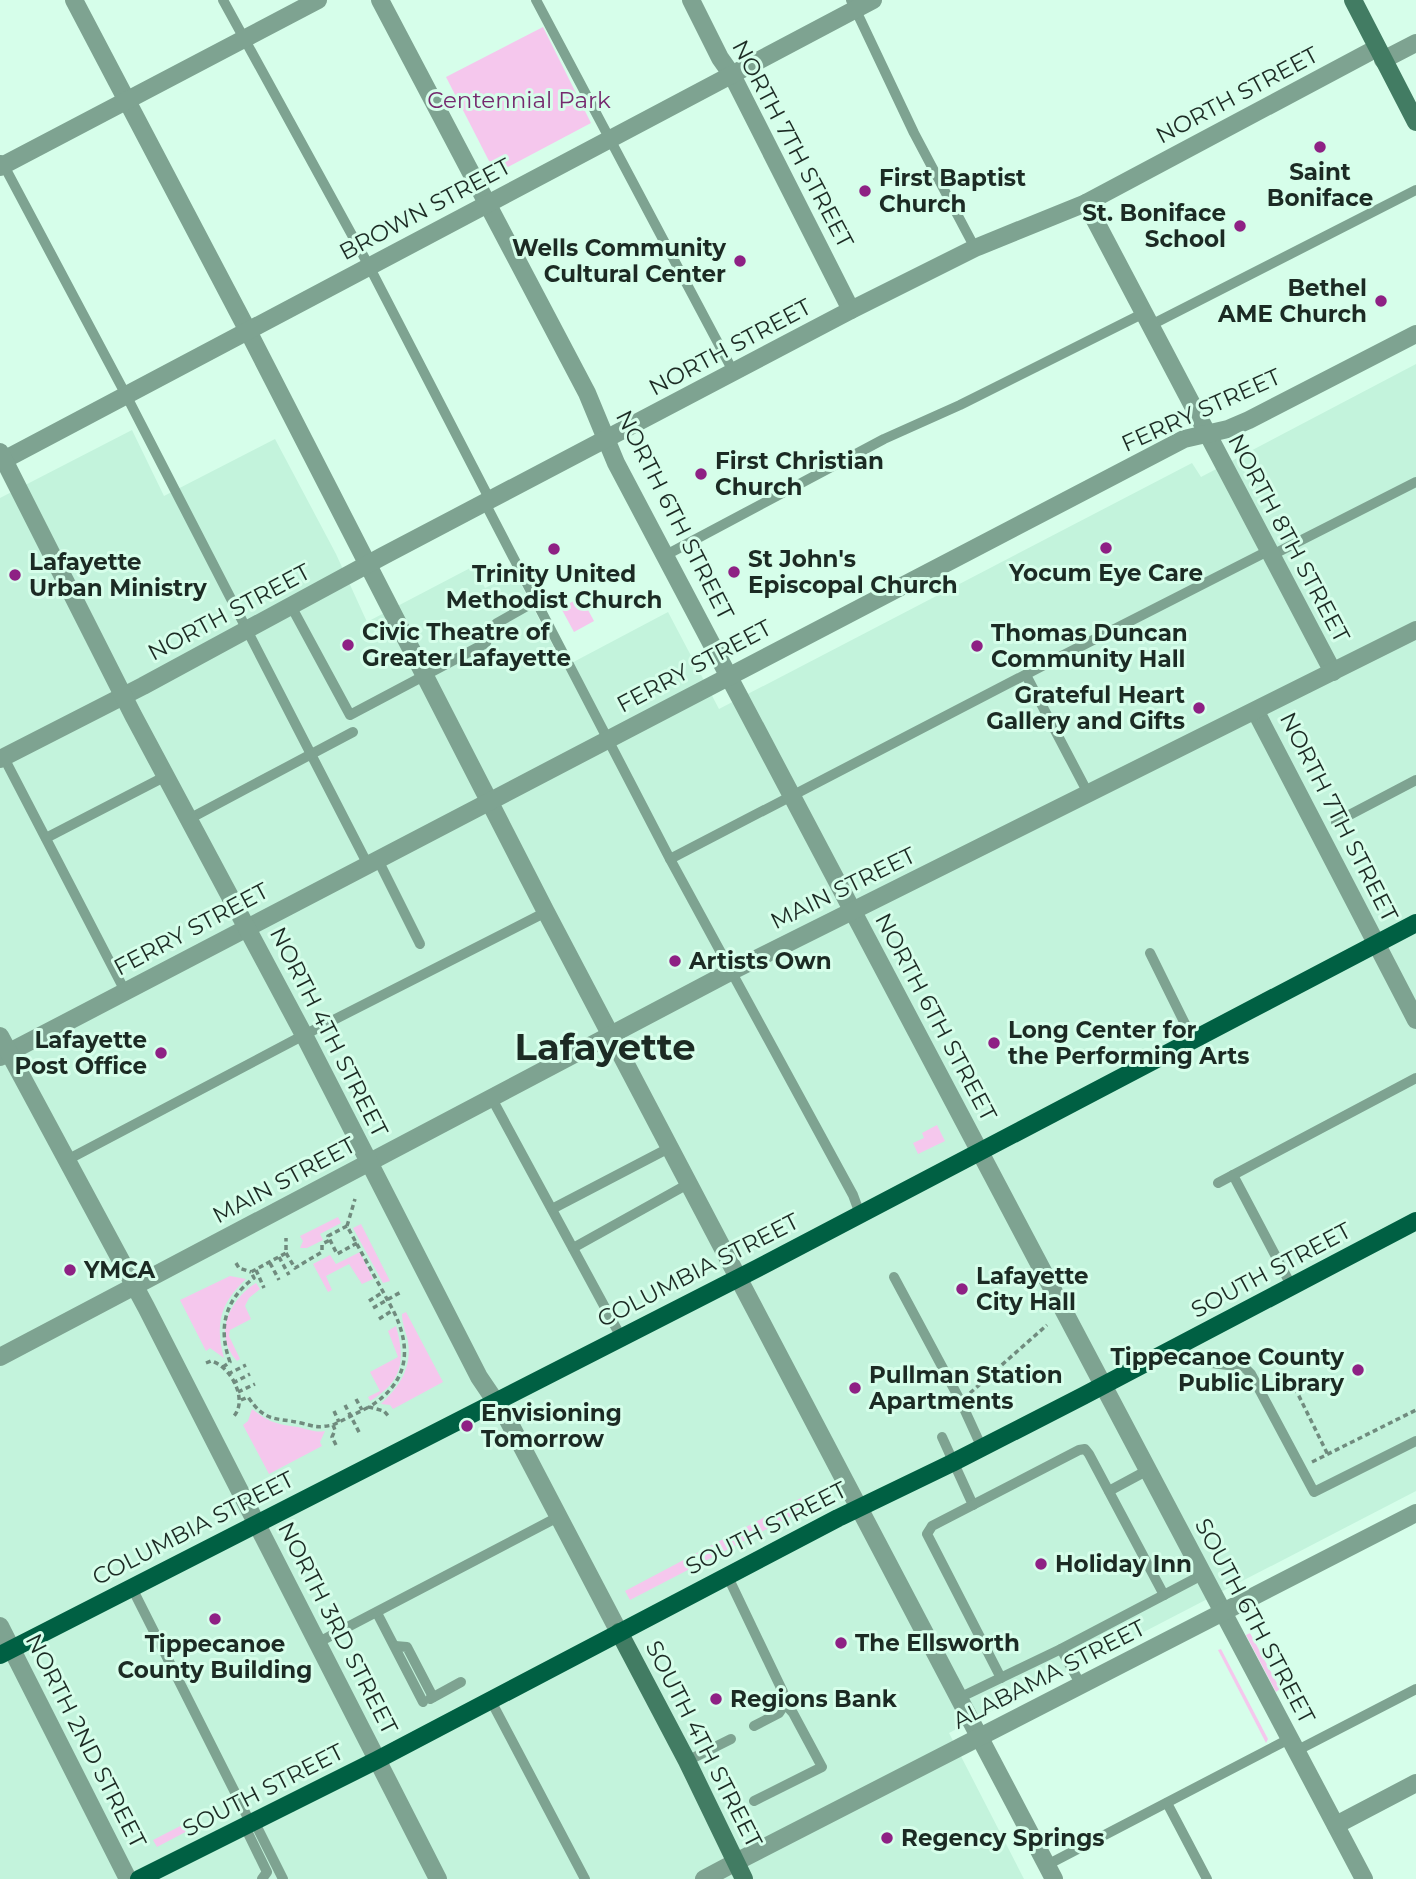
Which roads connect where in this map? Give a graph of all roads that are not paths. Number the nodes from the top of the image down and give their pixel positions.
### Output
1 (74, 0) edge
2 (223, 0) edge
3 (318, 0) edge
4 (380, 0) edge
5 (536, 0) edge
6 (691, 0) edge
7 (873, 0) edge
8 (1353, 0) edge
9 (853, 5) edge
10 (244, 39) junction
11 (1416, 43) edge
12 (1380, 54) junction
13 (732, 75) junction
14 (127, 99) junction
15 (1416, 122) edge
16 (608, 140) junction
17 (1, 163) edge
18 (1416, 190) edge
19 (1086, 203) junction
20 (487, 204) junction
21 (975, 248) junction
22 (369, 266) junction
23 (851, 310) junction
24 (1147, 319) junction
25 (248, 331) junction
26 (1416, 334) edge
27 (734, 373) junction
28 (126, 394) junction
29 (1207, 434) junction
30 (606, 439) junction
31 (1, 458) edge
32 (1416, 482) edge
33 (488, 502) junction
34 (1271, 553) junction
35 (666, 555) junction
36 (368, 564) junction
37 (536, 601) junction
38 (291, 606) junction
39 (1416, 630) edge
40 (246, 631) junction
41 (1333, 672) junction
42 (1026, 675) junction
43 (425, 676) junction
44 (729, 676) junction
45 (123, 696) junction
46 (1256, 712) junction
47 (353, 732) dead end
48 (608, 738) junction
49 (1, 755) edge
50 (310, 755) junction
51 (166, 776) junction
52 (1416, 780) edge
53 (1088, 795) junction
54 (793, 796) junction
55 (488, 801) junction
56 (189, 819) junction
57 (1336, 822) dead end
58 (46, 838) junction
59 (670, 859) junction
60 (372, 861) junction
61 (851, 911) junction
62 (545, 912) junction
63 (1416, 923) edge
64 (247, 926) junction
65 (1377, 943) junction
66 (420, 944) dead end
67 (1150, 953) dead end
68 (732, 971) junction
69 (125, 991) junction
70 (1416, 1020) edge
71 (609, 1034) junction
72 (304, 1035) junction
73 (1193, 1040) junction
74 (3, 1048) edge
75 (1416, 1078) edge
76 (491, 1097) junction
77 (669, 1148) junction
78 (979, 1152) junction
79 (67, 1160) junction
80 (369, 1163) junction
81 (1233, 1175) junction
82 (1217, 1183) dead end
83 (688, 1184) junction
84 (552, 1209) junction
85 (860, 1214) junction
86 (1416, 1221) edge
87 (572, 1248) junction
88 (894, 1277) dead end
89 (737, 1278) junction
90 (135, 1286) junction
91 (1292, 1287) junction
92 (621, 1337) junction
93 (0, 1357) edge
94 (1195, 1361) dead end
95 (1104, 1385) junction
96 (495, 1401) junction
97 (942, 1437) dead end
98 (1416, 1441) edge
99 (982, 1448) junction
100 (952, 1463) junction
101 (1148, 1470) junction
102 (1110, 1491) junction
103 (973, 1505) junction
104 (858, 1507) junction
105 (1416, 1513) edge
106 (558, 1517) junction
107 (257, 1522) junction
108 (727, 1575) junction
109 (1202, 1575) junction
110 (132, 1588) junction
111 (1164, 1595) junction
112 (1222, 1612) junction
113 (377, 1613) junction
114 (0, 1626) edge
115 (619, 1632) junction
116 (317, 1643) junction
117 (1061, 1649) junction
118 (6, 1652) edge
119 (1001, 1678) junction
120 (461, 1682) dead end
121 (1081, 1685) junction
122 (1416, 1689) edge
123 (490, 1699) junction
124 (959, 1699) junction
125 (785, 1704) junction
126 (754, 1726) dead end
127 (979, 1737) junction
128 (731, 1738) dead end
129 (1293, 1745) junction
130 (377, 1760) junction
131 (687, 1761) junction
132 (1416, 1783) edge
133 (754, 1801) dead end
134 (1167, 1803) junction
135 (251, 1824) junction
136 (1336, 1825) junction
137 (736, 1862) junction
138 (1050, 1872) edge
139 (128, 1879) edge
140 (139, 1879) edge
141 (262, 1879) edge
142 (283, 1879) edge
143 (438, 1879) edge
144 (585, 1879) edge
145 (704, 1879) edge
146 (744, 1879) edge
147 (1207, 1879) edge
148 (1364, 1879) edge

1 - 14 street
2 - 10 lane
3 - 10 street
4 - 20 street, NORTH 6TH STREET
5 - 16 lane
6 - 13 street, NORTH 7TH STREET
7 - 9 street, BROWN STREET
8 - 12 main road
9 - 13 street, BROWN STREET
9 - 21 lane
10 - 14 street
10 - 22 lane
11 - 12 street, NORTH STREET
12 - 15 main road
12 - 19 street, NORTH STREET
13 - 16 street, BROWN STREET
13 - 23 street, NORTH 7TH STREET
14 - 17 street
14 - 25 street
16 - 20 street, BROWN STREET
16 - 27 lane
17 - 28 lane
18 - 24 lane
19 - 21 street, NORTH STREET
19 - 24 street, NORTH 8TH STREET
20 - 22 street, BROWN STREET
20 - 30 street, NORTH 6TH STREET
21 - 23 street, NORTH STREET
22 - 25 street, BROWN STREET
22 - 33 lane
23 - 27 street, NORTH STREET
24 - 29 street, NORTH 8TH STREET
24 - 35 lane
25 - 28 street, BROWN STREET
25 - 36 street
26 - 29 street, FERRY STREET
27 - 30 street, NORTH STREET
28 - 31 street, BROWN STREET
28 - 40 lane
29 - 34 street, NORTH 8TH STREET
29 - 44 street, FERRY STREET
30 - 33 street, NORTH STREET
30 - 35 street, NORTH 6TH STREET
31 - 45 street, NORTH 4TH STREET
32 - 34 lane
33 - 36 street, NORTH STREET
33 - 37 lane
34 - 41 street, NORTH 8TH STREET
34 - 42 lane
35 - 44 street, NORTH 6TH STREET
36 - 38 street, NORTH STREET
36 - 43 street
37 - 43 lane
37 - 48 lane
38 - 40 street, NORTH STREET
38 - 43 lane
39 - 41 street, MAIN STREET
40 - 45 street, NORTH STREET
40 - 50 lane
41 - 46 street, MAIN STREET
42 - 53 lane
42 - 54 lane
43 - 55 street
44 - 48 street, FERRY STREET
44 - 54 street, NORTH 6TH STREET
45 - 49 street, NORTH STREET
45 - 51 street, NORTH 4TH STREET
46 - 53 street, MAIN STREET
46 - 65 street, NORTH 7TH STREET
47 - 50 lane
48 - 55 street, FERRY STREET
48 - 59 lane
49 - 58 lane
50 - 56 lane
50 - 60 lane
51 - 56 street, NORTH 4TH STREET
51 - 58 lane
52 - 57 lane
53 - 61 street, MAIN STREET
54 - 59 lane
54 - 61 street, NORTH 6TH STREET
55 - 60 street, FERRY STREET
55 - 62 street
56 - 64 street, NORTH 4TH STREET
58 - 69 lane
59 - 68 lane
60 - 64 street, FERRY STREET
60 - 66 lane
61 - 68 street, MAIN STREET
61 - 78 street, NORTH 6TH STREET
62 - 71 street
62 - 72 lane
63 - 65 main road, COLUMBIA STREET
64 - 69 street, FERRY STREET
64 - 72 street, NORTH 4TH STREET
65 - 70 street, NORTH 7TH STREET
65 - 73 main road, COLUMBIA STREET
67 - 73 lane
68 - 71 street, MAIN STREET
68 - 85 lane
69 - 74 street, FERRY STREET
71 - 76 street, MAIN STREET
71 - 77 street
72 - 79 lane
72 - 80 street, NORTH 4TH STREET
73 - 78 main road, COLUMBIA STREET
74 - 79 street, NORTH 3RD STREET
75 - 81 lane
76 - 80 street, MAIN STREET
76 - 84 lane
77 - 83 street
77 - 84 lane
78 - 85 main road, COLUMBIA STREET
78 - 95 street, NORTH 6TH STREET
79 - 90 street, NORTH 3RD STREET
80 - 90 street, MAIN STREET
80 - 96 street, NORTH 4TH STREET
81 - 82 lane
81 - 91 lane
83 - 87 lane
83 - 89 street
84 - 87 lane
85 - 89 main road, COLUMBIA STREET
86 - 91 main road, SOUTH STREET
87 - 92 lane
88 - 99 lane
89 - 92 main road, COLUMBIA STREET
89 - 104 street
90 - 93 street, MAIN STREET
90 - 107 street, NORTH 3RD STREET
91 - 95 main road, SOUTH STREET
92 - 96 main road, COLUMBIA STREET
94 - 98 lane
95 - 99 main road, SOUTH STREET
95 - 101 street, SOUTH 6TH STREET
96 - 106 street, NORTH 4TH STREET
96 - 107 main road, COLUMBIA STREET
97 - 100 lane
99 - 100 main road, SOUTH STREET
100 - 103 lane
100 - 104 main road, SOUTH STREET
101 - 102 lane
101 - 109 street, SOUTH 6TH STREET
102 - 103 lane
102 - 111 lane
103 - 119 lane
104 - 108 main road, SOUTH STREET
104 - 124 street
105 - 112 street, ALABAMA STREET
106 - 113 lane
106 - 115 street, NORTH 4TH STREET
107 - 110 main road, COLUMBIA STREET
107 - 116 street, NORTH 3RD STREET
108 - 115 main road, SOUTH STREET
108 - 125 lane
109 - 111 lane
109 - 112 street, SOUTH 6TH STREET
110 - 118 main road, COLUMBIA STREET
110 - 135 lane
111 - 117 lane
112 - 121 street, ALABAMA STREET
112 - 129 street, SOUTH 6TH STREET
113 - 116 lane
113 - 120 lane
114 - 118 street, NORTH 2ND STREET
115 - 123 main road, SOUTH STREET
115 - 131 main road, SOUTH 4TH STREET
116 - 130 street, NORTH 3RD STREET
117 - 119 lane
117 - 121 lane
118 - 139 street, NORTH 2ND STREET
119 - 124 lane
121 - 127 street, ALABAMA STREET
122 - 129 lane
123 - 130 main road, SOUTH STREET
123 - 144 lane
124 - 127 street
125 - 126 lane
125 - 133 lane
127 - 137 street, ALABAMA STREET
127 - 138 street
128 - 131 lane
129 - 134 lane
129 - 136 street, SOUTH 6TH STREET
130 - 135 main road, SOUTH STREET
130 - 143 street, NORTH 3RD STREET
131 - 137 main road, SOUTH 4TH STREET
132 - 136 street
134 - 138 lane
134 - 147 lane
135 - 140 main road, SOUTH STREET
135 - 141 lane
135 - 142 lane
136 - 148 street, SOUTH 6TH STREET
137 - 145 street, ALABAMA STREET
137 - 146 main road, SOUTH 4TH STREET

